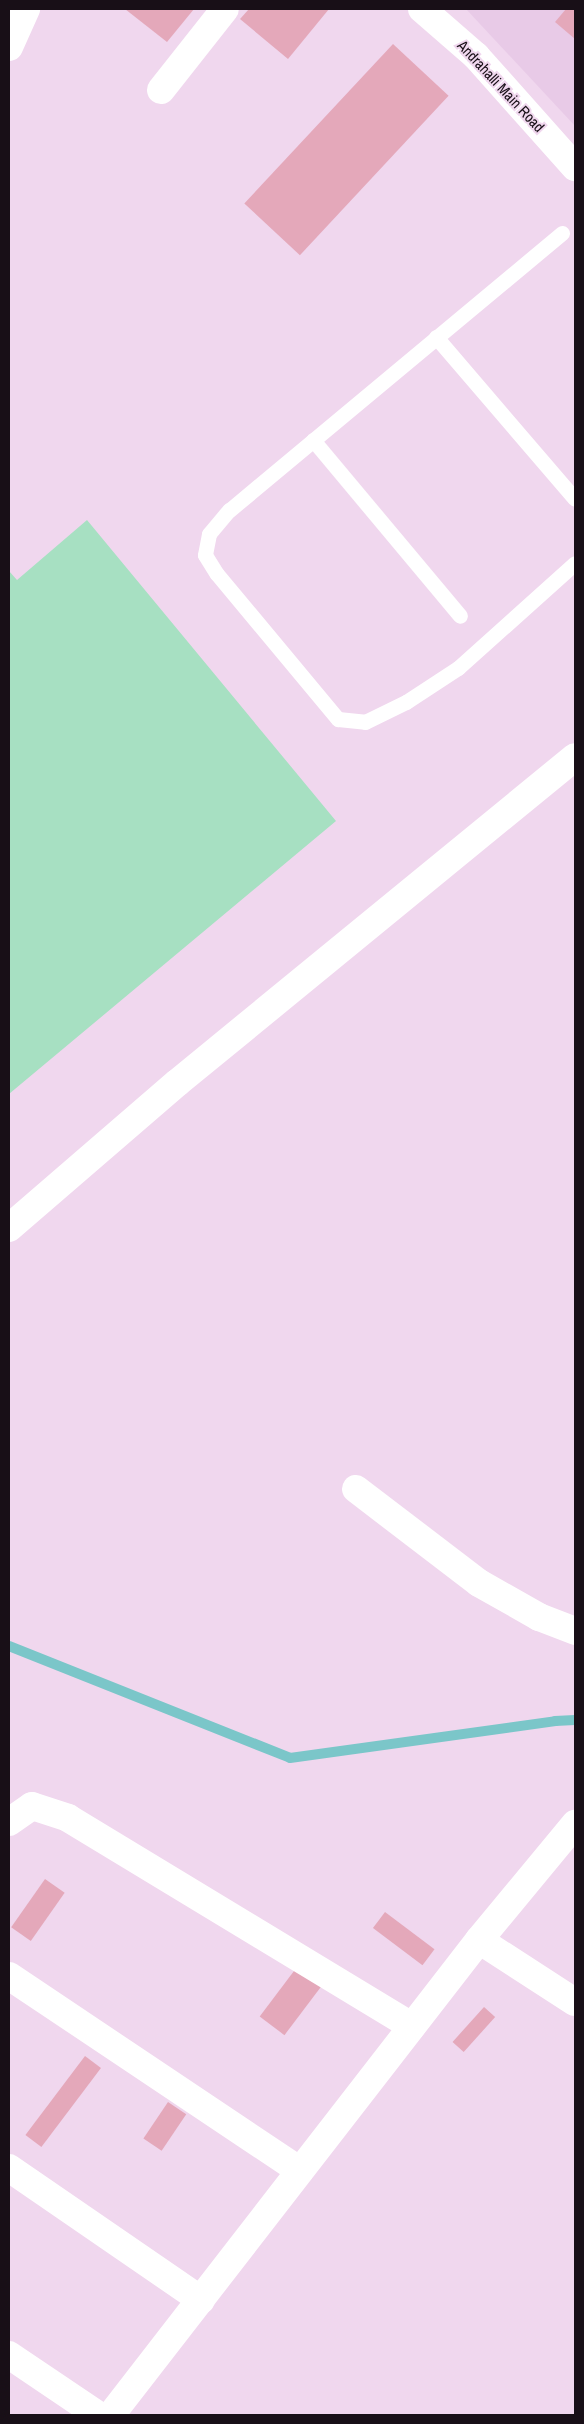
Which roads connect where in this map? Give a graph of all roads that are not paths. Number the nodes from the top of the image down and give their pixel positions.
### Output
1 (26, 9) edge
2 (225, 9) edge
3 (422, 9) edge
4 (9, 47) edge
5 (161, 90) dead end
6 (575, 167) edge
7 (562, 233) dead end
8 (436, 338) junction
9 (313, 440) junction
10 (575, 499) edge
11 (575, 563) edge
12 (460, 616) dead end
13 (575, 757) edge
14 (9, 1228) edge
15 (356, 1488) dead end
16 (575, 1631) edge
17 (9, 1822) edge
18 (575, 1824) edge
19 (479, 1940) junction
20 (9, 1976) edge
21 (575, 2002) edge
22 (412, 2026) junction
23 (9, 2168) edge
24 (300, 2171) junction
25 (201, 2300) junction
26 (9, 2355) edge
27 (98, 2415) edge
28 (111, 2415) edge

1 - 4 street
2 - 5 street
3 - 6 street, Andrahalli Main Road
7 - 8 lane
8 - 9 lane
8 - 10 lane
9 - 11 lane
9 - 12 lane
13 - 14 street
15 - 16 street
17 - 22 street
18 - 19 street
19 - 21 street
19 - 22 street
20 - 24 street
22 - 24 street
23 - 25 street
24 - 25 street
25 - 28 street
26 - 27 street

